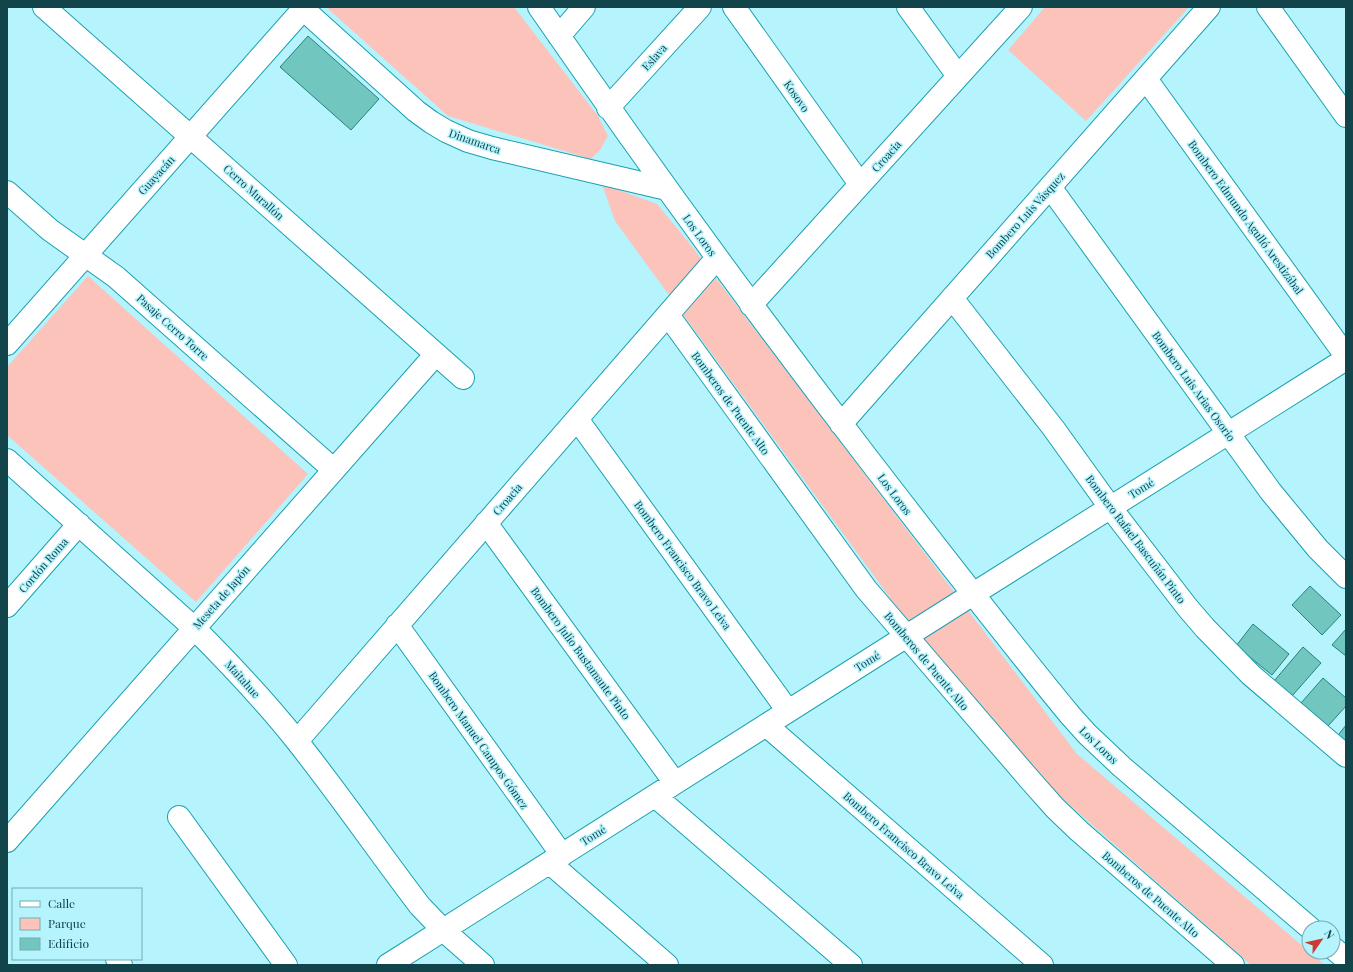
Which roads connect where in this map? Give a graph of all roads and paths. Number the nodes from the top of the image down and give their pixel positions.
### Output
1 (44, 7) edge
2 (539, 7) edge
3 (584, 7) edge
4 (700, 7) edge
5 (734, 7) edge
6 (908, 7) edge
7 (1021, 7) edge
8 (1209, 7) edge
9 (1268, 7) edge
10 (303, 8) edge
11 (558, 36) junction
12 (958, 76) junction
13 (1146, 79) junction
14 (608, 108) junction
15 (1346, 116) edge
16 (191, 136) junction
17 (860, 184) junction
18 (1050, 187) junction
19 (667, 189) junction
20 (7, 192) edge
21 (86, 255) junction
22 (717, 258) junction
23 (952, 298) junction
24 (751, 305) junction
25 (668, 315) junction
26 (7, 344) edge
27 (436, 354) junction
28 (1346, 356) edge
29 (1346, 359) edge
30 (463, 378) dead end
31 (577, 419) junction
32 (841, 424) junction
33 (1229, 433) junction
34 (7, 460) edge
35 (334, 470) junction
36 (1110, 507) junction
37 (486, 523) junction
38 (79, 524) junction
39 (1346, 577) edge
40 (972, 594) junction
41 (7, 606) edge
42 (397, 625) junction
43 (194, 628) junction
44 (906, 637) junction
45 (788, 711) junction
46 (766, 725) junction
47 (297, 740) junction
48 (1346, 756) edge
49 (675, 783) junction
50 (655, 796) junction
51 (179, 816) dead end
52 (7, 841) edge
53 (556, 859) junction
54 (1301, 920) edge
55 (443, 930) junction
56 (286, 965) edge
57 (388, 965) edge
58 (484, 965) edge
59 (667, 965) edge
60 (851, 965) edge
61 (1042, 965) edge
62 (1233, 965) edge

1 - 16 street, Cerro Murallón
2 - 11 street, Los Loros
3 - 11 street
4 - 14 street, Eslava
5 - 17 street, Kosovo
6 - 12 street
7 - 12 street, Croacia
8 - 13 street, Bombero Luis Vásquez
9 - 15 street
10 - 16 street, Guayacán
10 - 19 street, Dinamarca
11 - 14 street, Los Loros
12 - 17 street, Croacia
13 - 18 street, Bombero Luis Vásquez
13 - 28 street, Bombero Edmundo Agulló Arestizábal
14 - 19 street, Los Loros
16 - 21 street, Guayacán
16 - 27 street, Cerro Murallón
17 - 24 street, Croacia
18 - 23 street, Bombero Luis Vásquez
18 - 33 street, Bombero Luis Arias Osorio
19 - 22 street, Los Loros
20 - 21 street, Pasaje Cerro Torre
21 - 26 street, Guayacán
21 - 35 street, Pasaje Cerro Torre
22 - 24 street, Los Loros
22 - 25 street, Croacia
23 - 32 street, Bombero Luis Vásquez
23 - 36 street, Bombero Rafael Bascuñán Pinto
24 - 32 street, Los Loros
25 - 31 street, Croacia
25 - 44 street, Bomberos de Puente Alto
27 - 30 street, Cerro Murallón
27 - 35 street, Meseta de Japón
29 - 33 street, Tomé
31 - 37 street, Croacia
31 - 45 street, Bombero Francisco Bravo Leiva
32 - 40 street, Los Loros
33 - 36 street, Tomé
33 - 39 street, Bombero Luis Arias Osorio
34 - 38 street, Maitahue
35 - 43 street, Meseta de Japón
36 - 40 street, Tomé
36 - 48 street, Bombero Rafael Bascuñán Pinto
37 - 42 street, Croacia
37 - 49 street, Bombero Julio Bustamante Pinto
38 - 41 street, Cordón Roma
38 - 43 street, Maitahue
40 - 44 street, Tomé
40 - 54 street, Los Loros
42 - 47 street, Croacia
42 - 53 street, Bombero Manuel Campos Gómez
43 - 47 street, Maitahue
43 - 52 street, Meseta de Japón
44 - 45 street, Tomé
44 - 62 street, Bomberos de Puente Alto
45 - 46 street, Tomé
46 - 49 street, Tomé
46 - 61 street, Bombero Francisco Bravo Leiva
47 - 55 street, Maitahue
49 - 50 street, Tomé
50 - 53 street, Tomé
50 - 60 street
51 - 56 street
53 - 55 street, Tomé
53 - 59 street, Bombero Manuel Campos Gómez
55 - 57 street, Tomé
55 - 58 street, Maitahue

